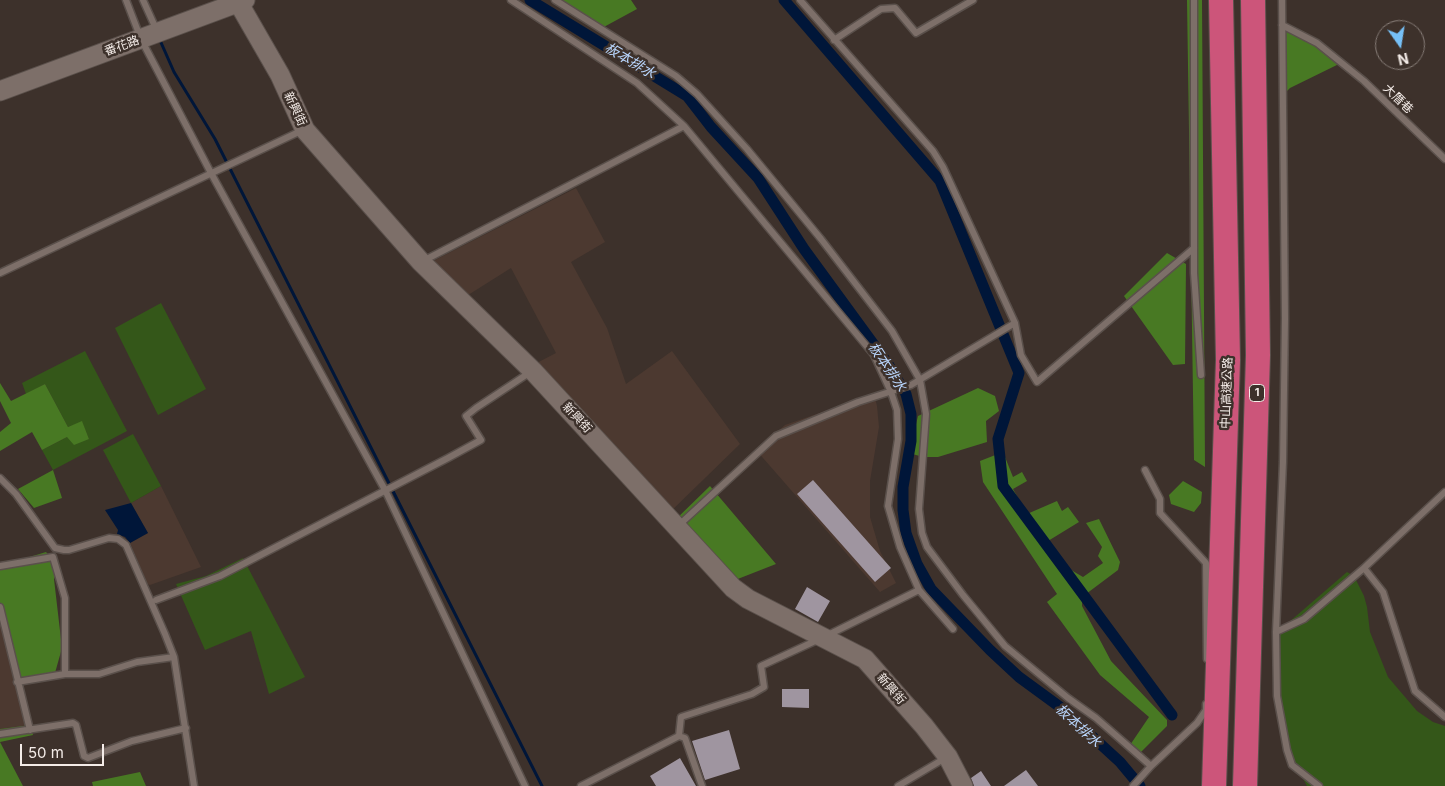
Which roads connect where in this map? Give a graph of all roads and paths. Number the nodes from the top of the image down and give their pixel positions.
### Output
1 (126, 0) edge
2 (143, 0) edge
3 (511, 0) edge
4 (555, 0) edge
5 (800, 0) edge
6 (973, 0) edge
7 (1194, 0) edge
8 (1221, 0) edge
9 (1253, 0) edge
10 (1282, 0) edge
11 (240, 1) edge
12 (1282, 26) junction
13 (158, 33) junction
14 (141, 39) junction
15 (834, 40) junction
16 (0, 91) edge
17 (684, 126) junction
18 (304, 130) junction
19 (1445, 159) edge
20 (211, 173) junction
21 (1194, 248) junction
22 (421, 262) junction
23 (0, 272) edge
24 (1015, 323) junction
25 (533, 371) junction
26 (1201, 375) dead end
27 (920, 380) junction
28 (891, 392) junction
29 (1145, 470) dead end
30 (0, 478) edge
31 (385, 490) junction
32 (1445, 492) edge
33 (677, 527) junction
34 (0, 566) edge
35 (1364, 568) junction
36 (919, 590) junction
37 (156, 600) dead end
38 (0, 607) edge
39 (953, 630) dead end
40 (1276, 632) junction
41 (824, 637) junction
42 (174, 657) junction
43 (1206, 671) dead end
44 (65, 674) junction
45 (17, 682) junction
46 (1206, 700) dead end
47 (1445, 717) edge
48 (186, 728) junction
49 (30, 730) junction
50 (0, 734) edge
51 (678, 736) junction
52 (948, 757) junction
53 (1151, 766) junction
54 (194, 786) edge
55 (525, 786) edge
56 (581, 786) edge
57 (702, 786) edge
58 (898, 786) edge
59 (963, 786) edge
60 (1133, 786) edge
61 (1214, 786) edge
62 (1245, 786) edge
63 (1319, 786) edge

1 - 14 lane
2 - 13 lane
3 - 17 lane
4 - 27 lane
5 - 15 lane
6 - 15 lane
7 - 21 lane
8 - 61 highway, 中山高速公路
9 - 62 highway, 1
10 - 12 lane
11 - 13 street, 番花路
11 - 18 street, 新興街
12 - 19 lane, 大厝巷
12 - 40 lane
13 - 14 street, 番花路
14 - 16 street, 番花路
14 - 20 lane
15 - 24 lane
17 - 22 lane
17 - 28 lane
18 - 20 lane
18 - 22 street, 新興街
20 - 23 lane
20 - 31 lane
21 - 24 lane
21 - 26 lane
22 - 25 street, 新興街
24 - 27 lane
25 - 31 lane
25 - 33 street, 新興街
27 - 28 lane
27 - 53 lane
28 - 33 lane
28 - 36 lane
29 - 43 lane
30 - 42 lane
31 - 37 lane
31 - 55 lane
32 - 35 lane
33 - 41 street, 新興街
34 - 44 lane
35 - 40 lane
35 - 47 lane
36 - 39 lane
36 - 41 lane
38 - 45 lane
40 - 63 lane
41 - 51 lane
41 - 52 street, 新興街
42 - 44 lane
42 - 48 lane
44 - 45 lane
45 - 49 lane
46 - 53 lane
48 - 49 lane
48 - 54 lane
49 - 50 lane
51 - 56 lane
51 - 57 lane
52 - 58 lane
52 - 59 street, 新興街
53 - 60 lane

